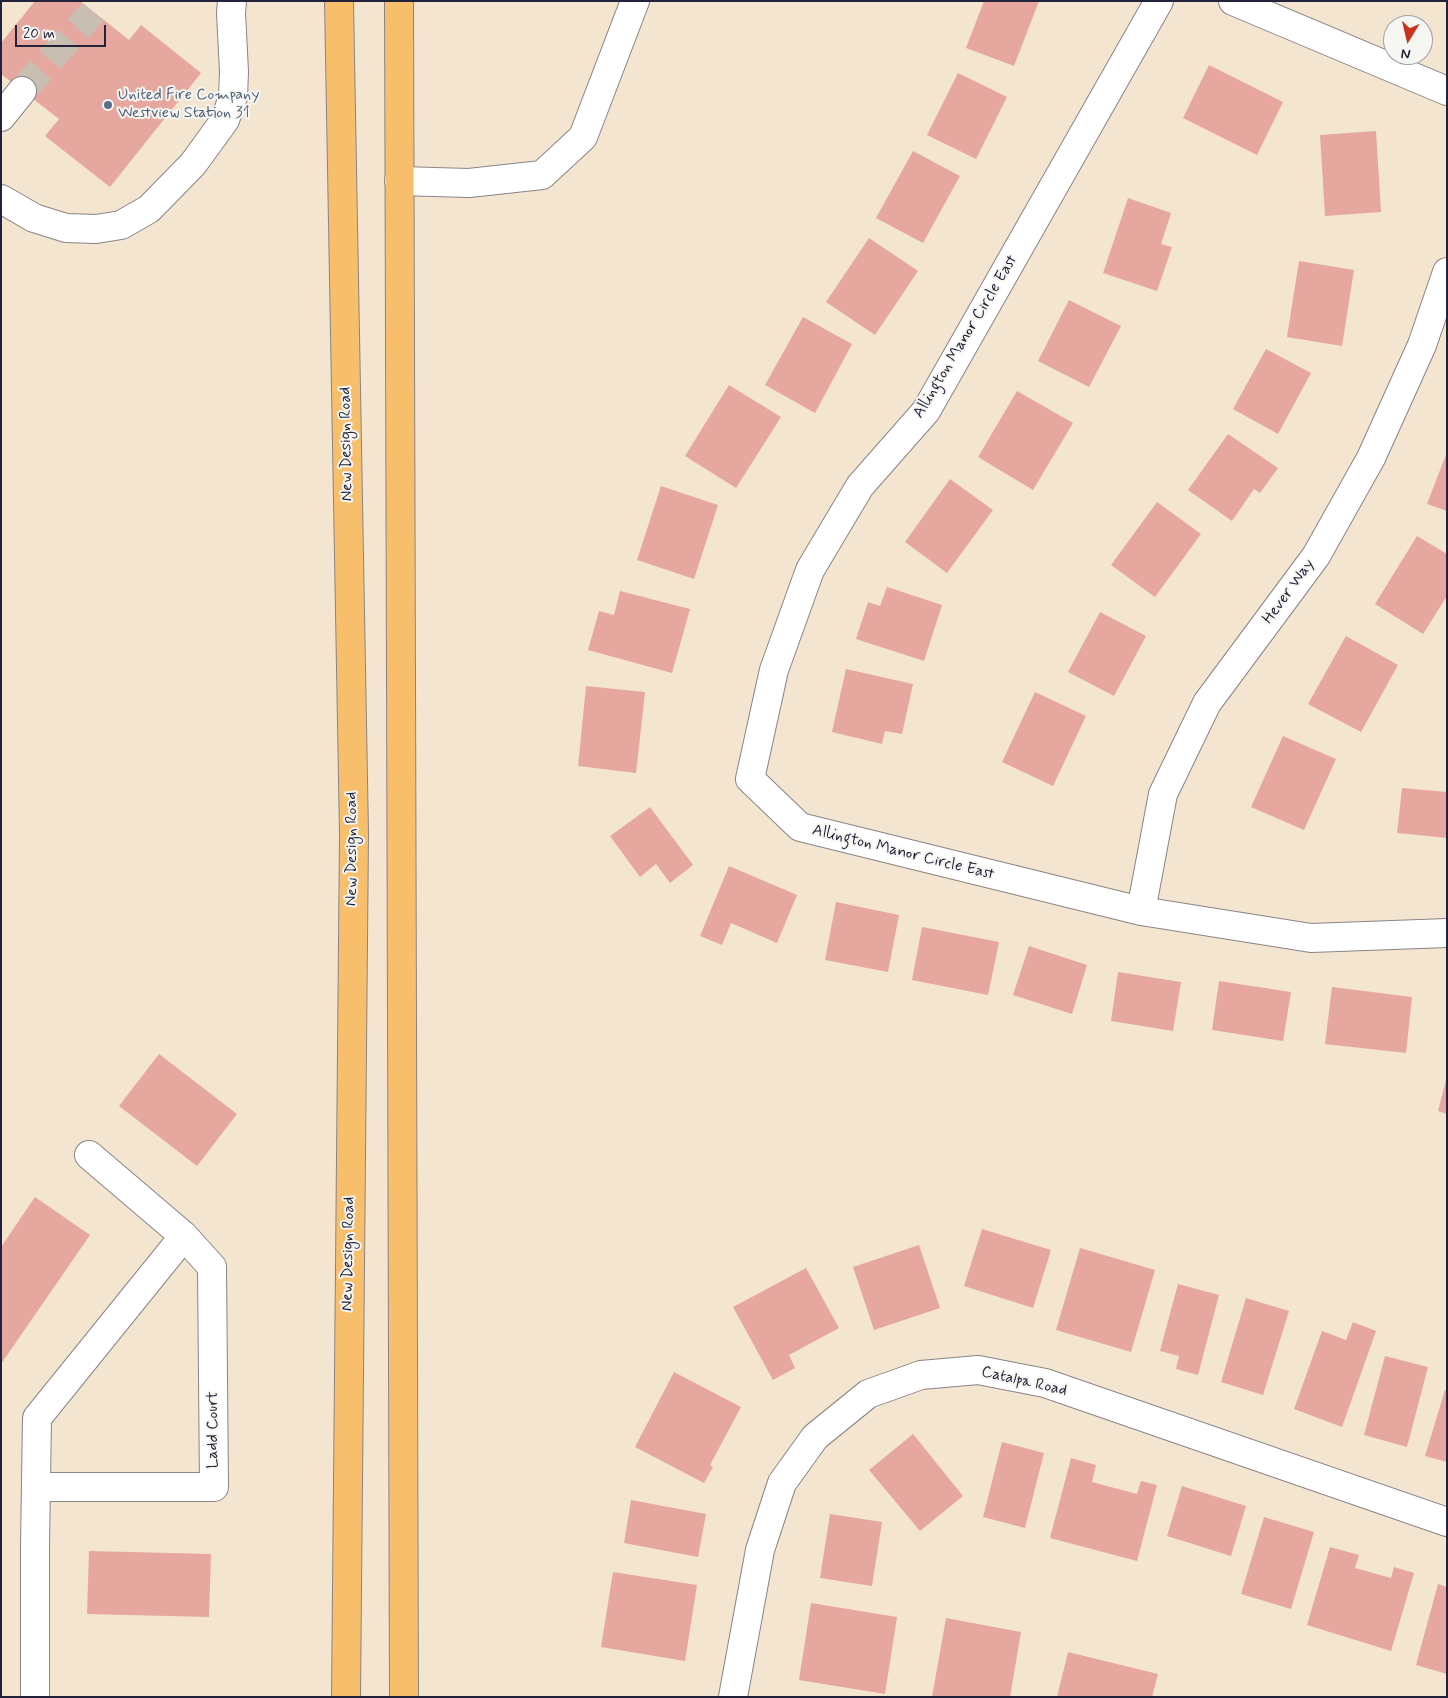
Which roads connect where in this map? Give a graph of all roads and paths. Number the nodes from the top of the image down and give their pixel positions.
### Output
1 (232, 1) edge
2 (338, 1) edge
3 (399, 1) edge
4 (635, 1) edge
5 (1159, 1) edge
6 (1233, 1) edge
7 (22, 91) tunnel mouth
8 (1447, 91) edge
9 (1, 117) edge
10 (399, 181) junction
11 (1, 199) edge
12 (1447, 272) edge
13 (1141, 911) junction
14 (1447, 933) edge
15 (89, 1154) dead end
16 (184, 1236) junction
17 (36, 1487) junction
18 (1447, 1522) edge
19 (35, 1697) edge
20 (346, 1697) edge
21 (404, 1697) edge
22 (733, 1697) edge

1 - 11 street
2 - 20 main road, New Design Road
3 - 10 main road
4 - 10 street
5 - 13 street, Allington Manor Circle East
6 - 8 street
7 - 9 street
10 - 21 main road
12 - 13 street, Hever Way
13 - 14 street, Allington Manor Circle East
15 - 16 street, Ladd Court
16 - 17 street
16 - 17 street, Ladd Court
17 - 19 street
18 - 22 street, Catalpa Road

